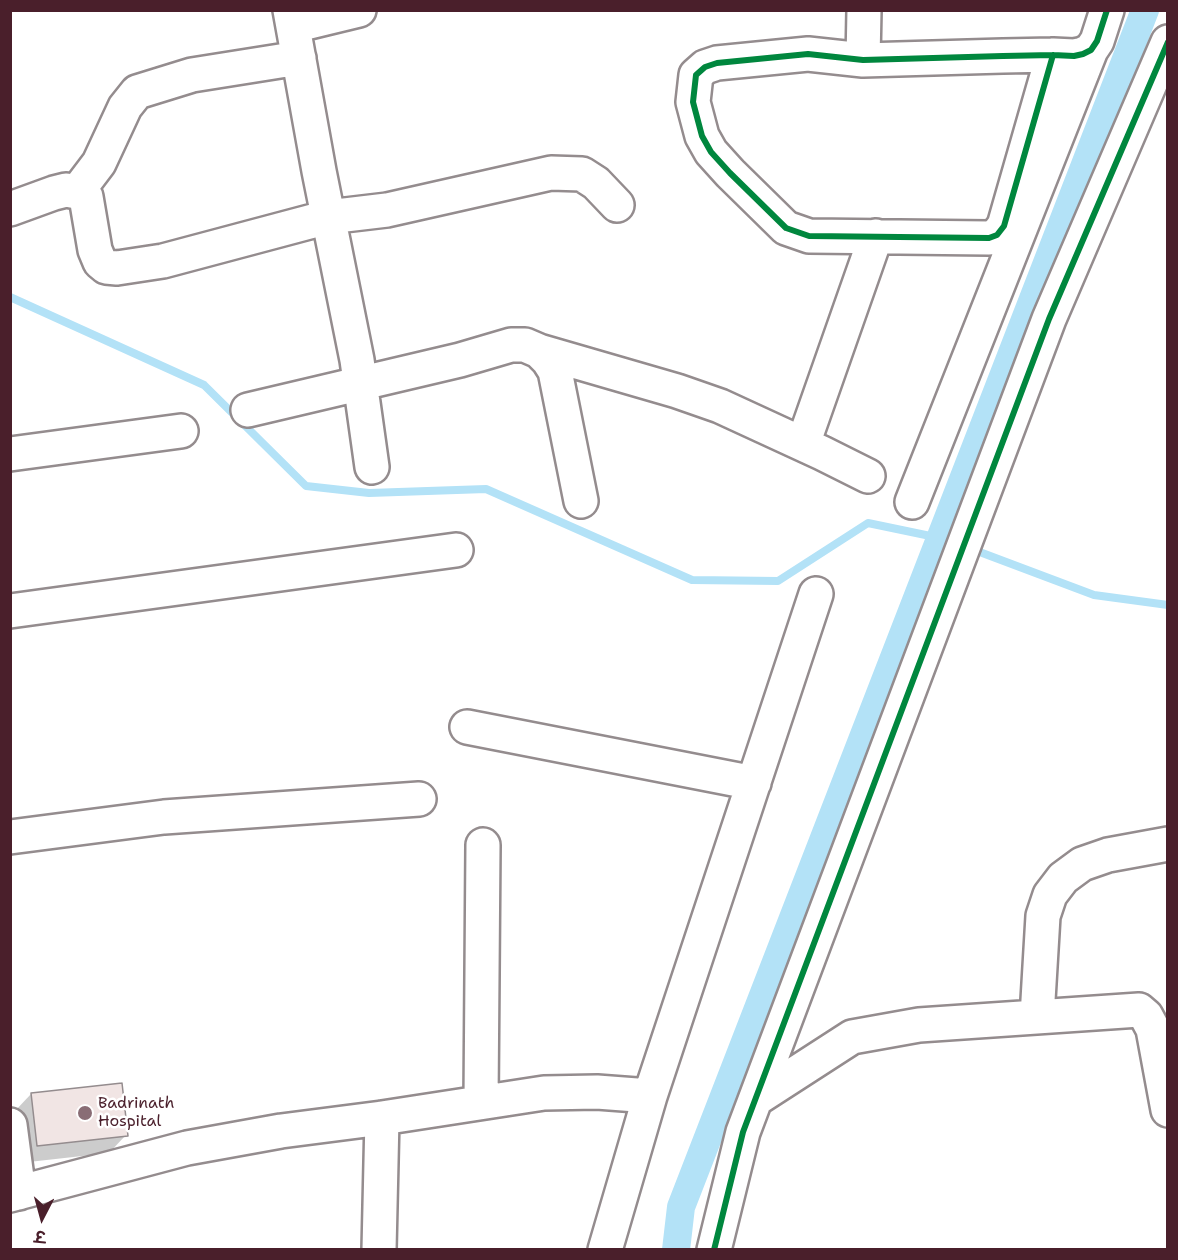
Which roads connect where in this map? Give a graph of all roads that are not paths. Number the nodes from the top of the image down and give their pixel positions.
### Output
1 (359, 10) edge
2 (864, 10) edge
3 (1107, 10) edge
4 (292, 18) edge
5 (1167, 42) edge
6 (1091, 50) junction
7 (1053, 55) junction
8 (299, 58) junction
9 (863, 60) junction
10 (1153, 107) edge
11 (77, 192) junction
12 (617, 205) dead end
13 (10, 209) edge
14 (328, 217) junction
15 (876, 236) junction
16 (539, 351) junction
17 (360, 384) junction
18 (248, 410) dead end
19 (181, 431) dead end
20 (803, 444) junction
21 (10, 454) edge
22 (372, 467) dead end
23 (868, 476) dead end
24 (581, 501) dead end
25 (912, 502) dead end
26 (456, 550) dead end
27 (816, 594) dead end
28 (10, 611) edge
29 (467, 727) dead end
30 (754, 783) junction
31 (419, 799) dead end
32 (10, 837) edge
33 (1167, 843) edge
34 (483, 846) dead end
35 (1037, 1017) junction
36 (650, 1096) junction
37 (756, 1099) junction
38 (481, 1102) junction
39 (1167, 1110) edge
40 (381, 1118) junction
41 (10, 1125) edge
42 (15, 1194) edge
43 (379, 1250) edge
44 (605, 1250) edge
45 (714, 1250) edge

1 - 4 street
2 - 9 street
3 - 6 street
4 - 8 street
5 - 10 street
6 - 7 street
6 - 25 street
7 - 9 street
7 - 15 street
8 - 11 street
8 - 14 street
9 - 15 street
10 - 37 street
11 - 13 street
11 - 14 street
12 - 14 street
14 - 17 street
15 - 20 street
16 - 17 street
16 - 20 street
16 - 24 street
17 - 18 street
17 - 22 street
19 - 21 street
20 - 23 street
26 - 28 street
27 - 30 street
29 - 30 street
30 - 36 street
31 - 32 street
33 - 35 street
34 - 38 street
35 - 37 street
35 - 39 street
36 - 38 street
36 - 44 street
37 - 45 street
38 - 40 street
40 - 42 street
40 - 43 street
41 - 42 street

